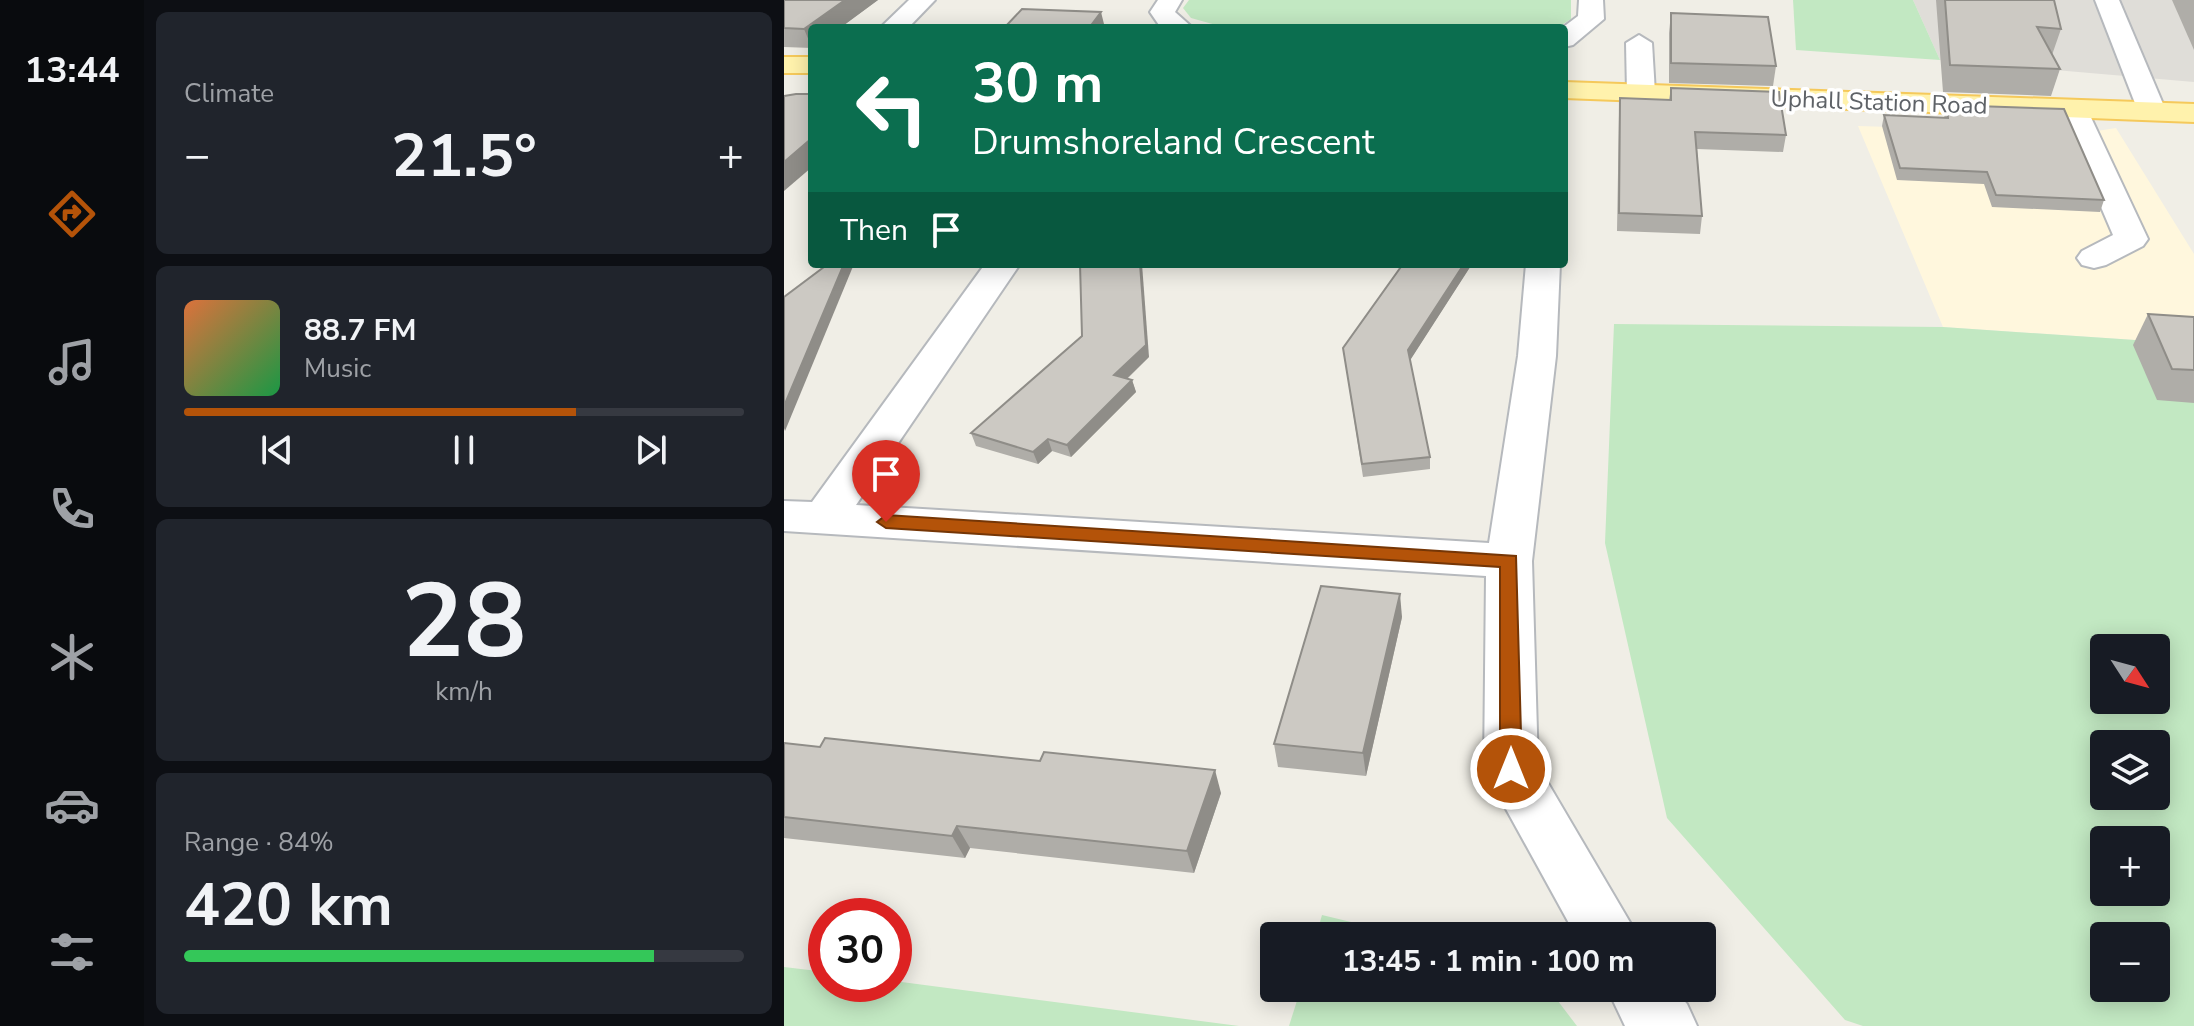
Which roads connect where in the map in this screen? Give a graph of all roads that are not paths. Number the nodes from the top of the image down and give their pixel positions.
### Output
1 (923, 0) edge
2 (1170, 0) edge
3 (1591, 0) edge
4 (2107, 0) edge
5 (897, 24) edge
6 (1171, 24) edge
7 (1568, 36) edge
8 (1639, 43) dead end
9 (784, 65) edge
10 (808, 65) edge
11 (1568, 90) edge
12 (1641, 93) junction
13 (2073, 109) junction
14 (2152, 111) junction
15 (2194, 113) edge
16 (2094, 258) dead end
17 (1000, 268) edge
18 (1543, 268) edge
19 (804, 517) edge
20 (1509, 561) junction
21 (1600, 922) edge
22 (1646, 1002) edge
23 (1665, 1026) edge

1 - 5 street
2 - 6 street
3 - 7 street
4 - 14 street
8 - 12 street
9 - 10 main road
11 - 12 main road, Uphall Station Road
12 - 13 main road, Uphall Station Road
13 - 14 main road, Uphall Station Road
13 - 16 street
14 - 15 main road, Uphall Station Road
17 - 19 street
18 - 20 street
19 - 20 street
20 - 21 street
22 - 23 street

